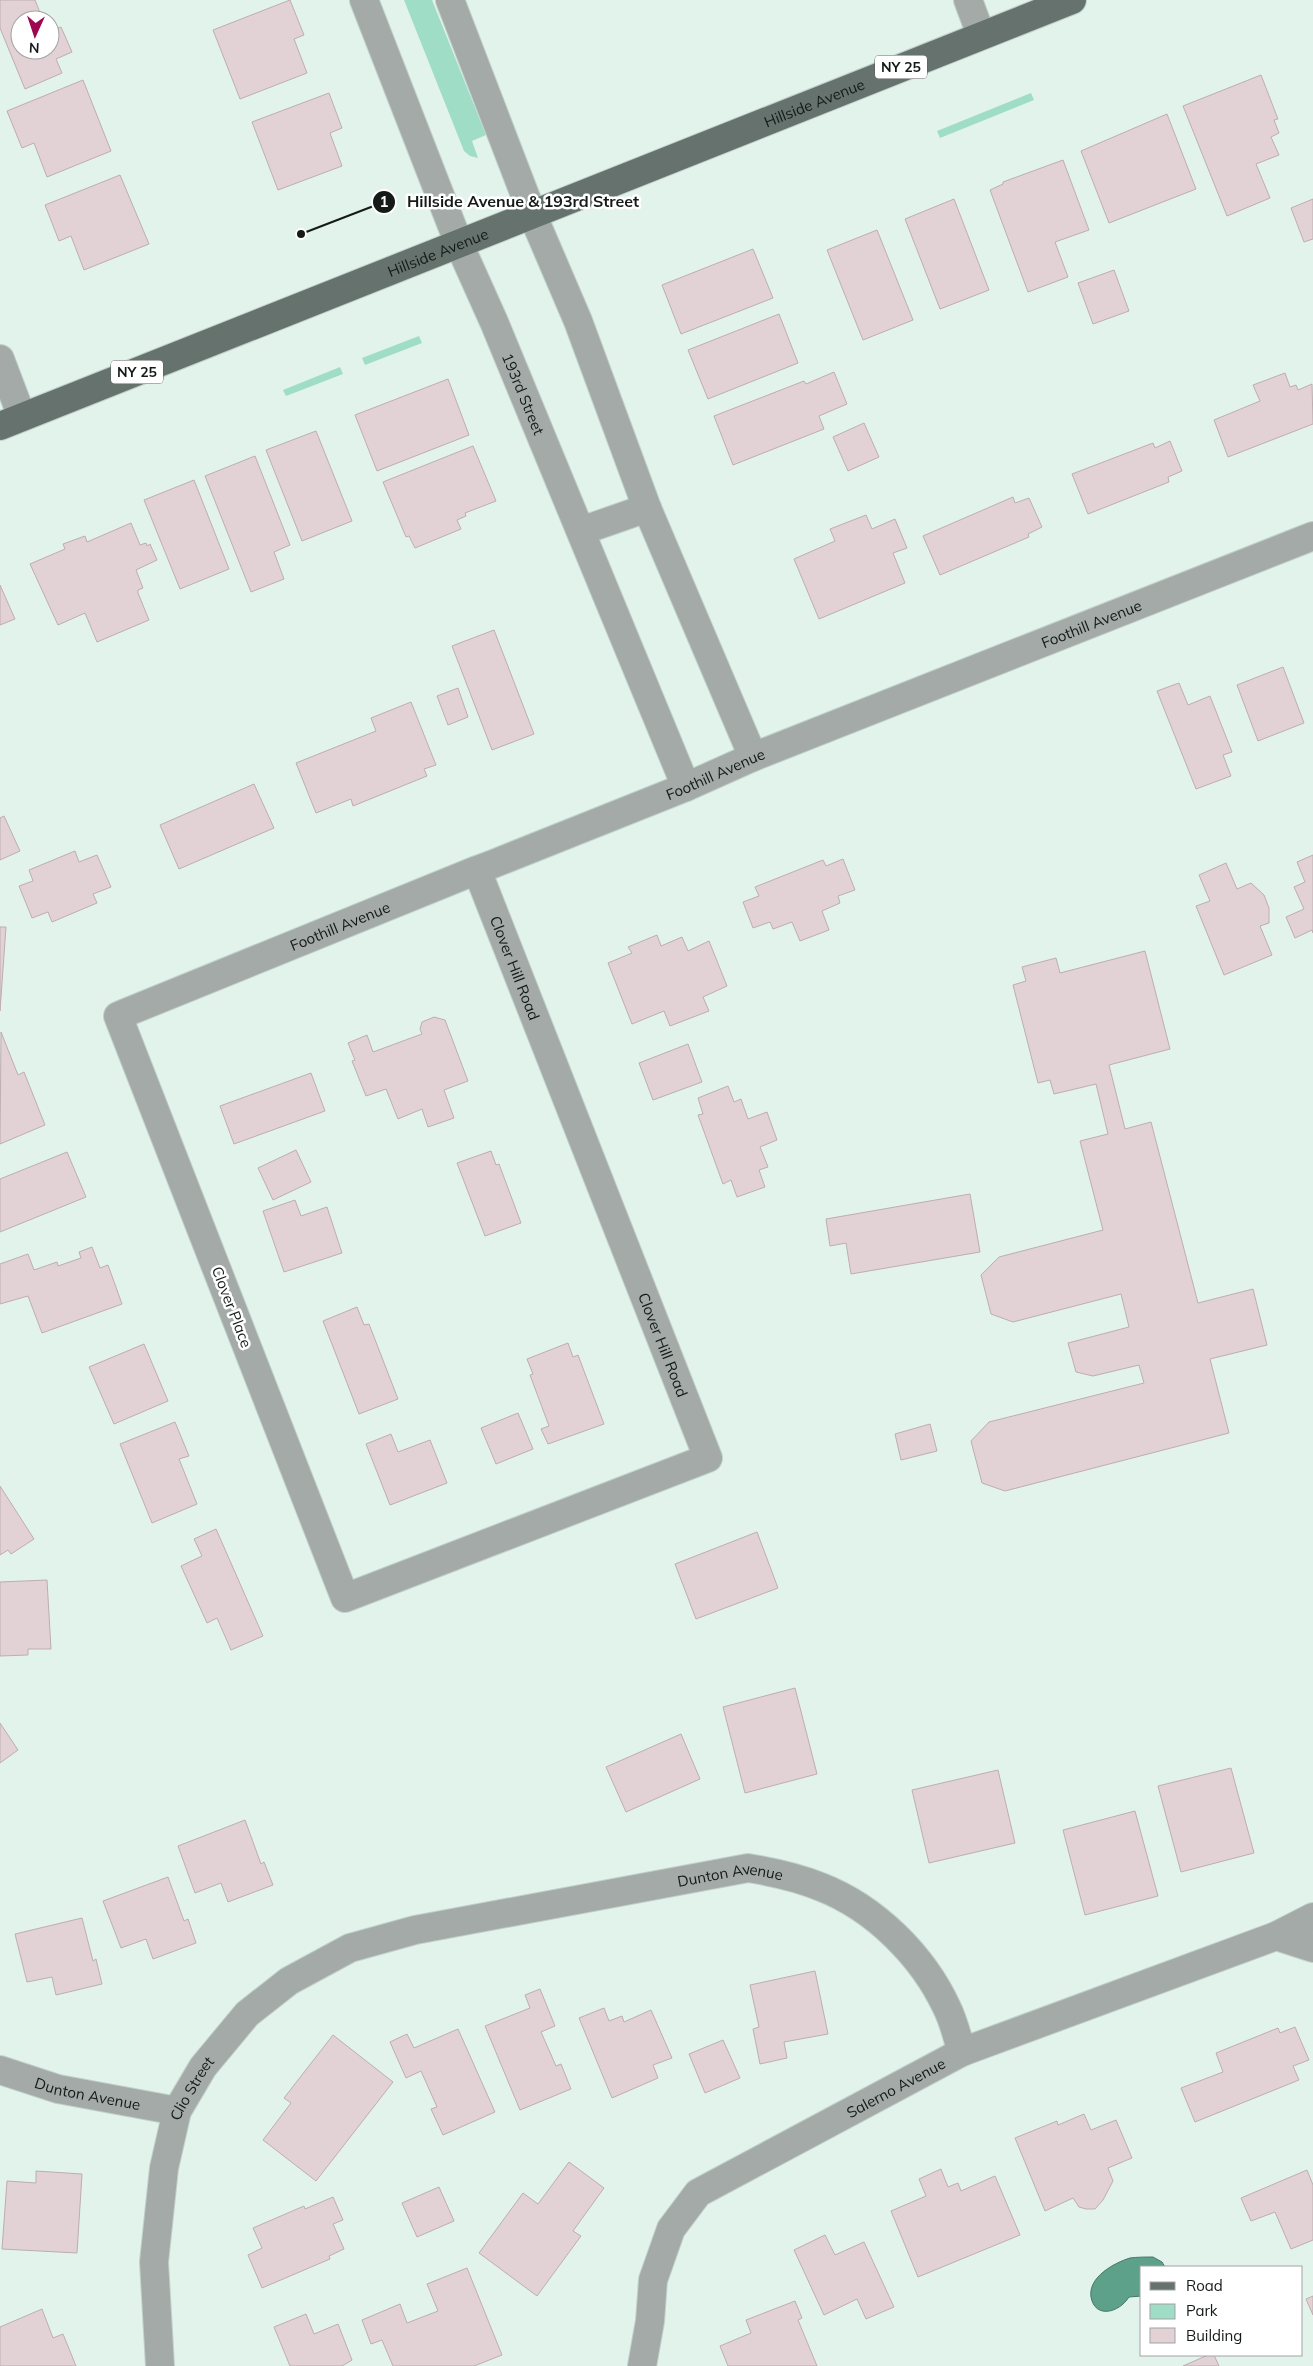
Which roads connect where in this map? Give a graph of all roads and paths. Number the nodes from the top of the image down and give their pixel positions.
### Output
1 (364, 0) edge
2 (450, 0) edge
3 (968, 0) edge
4 (1072, 0) edge
5 (981, 35) junction
6 (533, 216) junction
7 (459, 244) junction
8 (0, 359) edge
9 (11, 422) edge
10 (648, 508) junction
11 (581, 530) junction
12 (1313, 536) edge
13 (752, 757) junction
14 (686, 787) junction
15 (477, 870) junction
16 (118, 1016) joint
17 (345, 1598) joint
18 (1313, 1917) edge
19 (415, 1930) joint
20 (1276, 1936) junction
21 (1313, 1948) edge
22 (962, 2052) junction
23 (0, 2070) edge
24 (177, 2111) junction
25 (160, 2366) edge
26 (642, 2366) edge

1 - 7 street, 193rd Street
2 - 6 street
3 - 5 street
4 - 5 main road, Hillside Avenue / NY 25
5 - 6 main road, Hillside Avenue / NY 25
6 - 7 main road, Hillside Avenue / NY 25
6 - 10 street
7 - 9 main road, Hillside Avenue / NY 25
7 - 11 street, 193rd Street
8 - 9 street
10 - 11 street
10 - 13 street
11 - 14 street, 193rd Street
12 - 13 street, Foothill Avenue
13 - 14 street, Foothill Avenue
14 - 15 street, Foothill Avenue
15 - 16 street, Foothill Avenue
15 - 17 street, Clover Hill Road
16 - 17 street, Clover Place
18 - 20 street, Salerno Avenue
19 - 22 street, Dunton Avenue
19 - 24 street, Clio Street
20 - 21 street
20 - 22 street, Salerno Avenue
22 - 26 street, Salerno Avenue
23 - 24 street, Dunton Avenue
24 - 25 street, Clio Street

